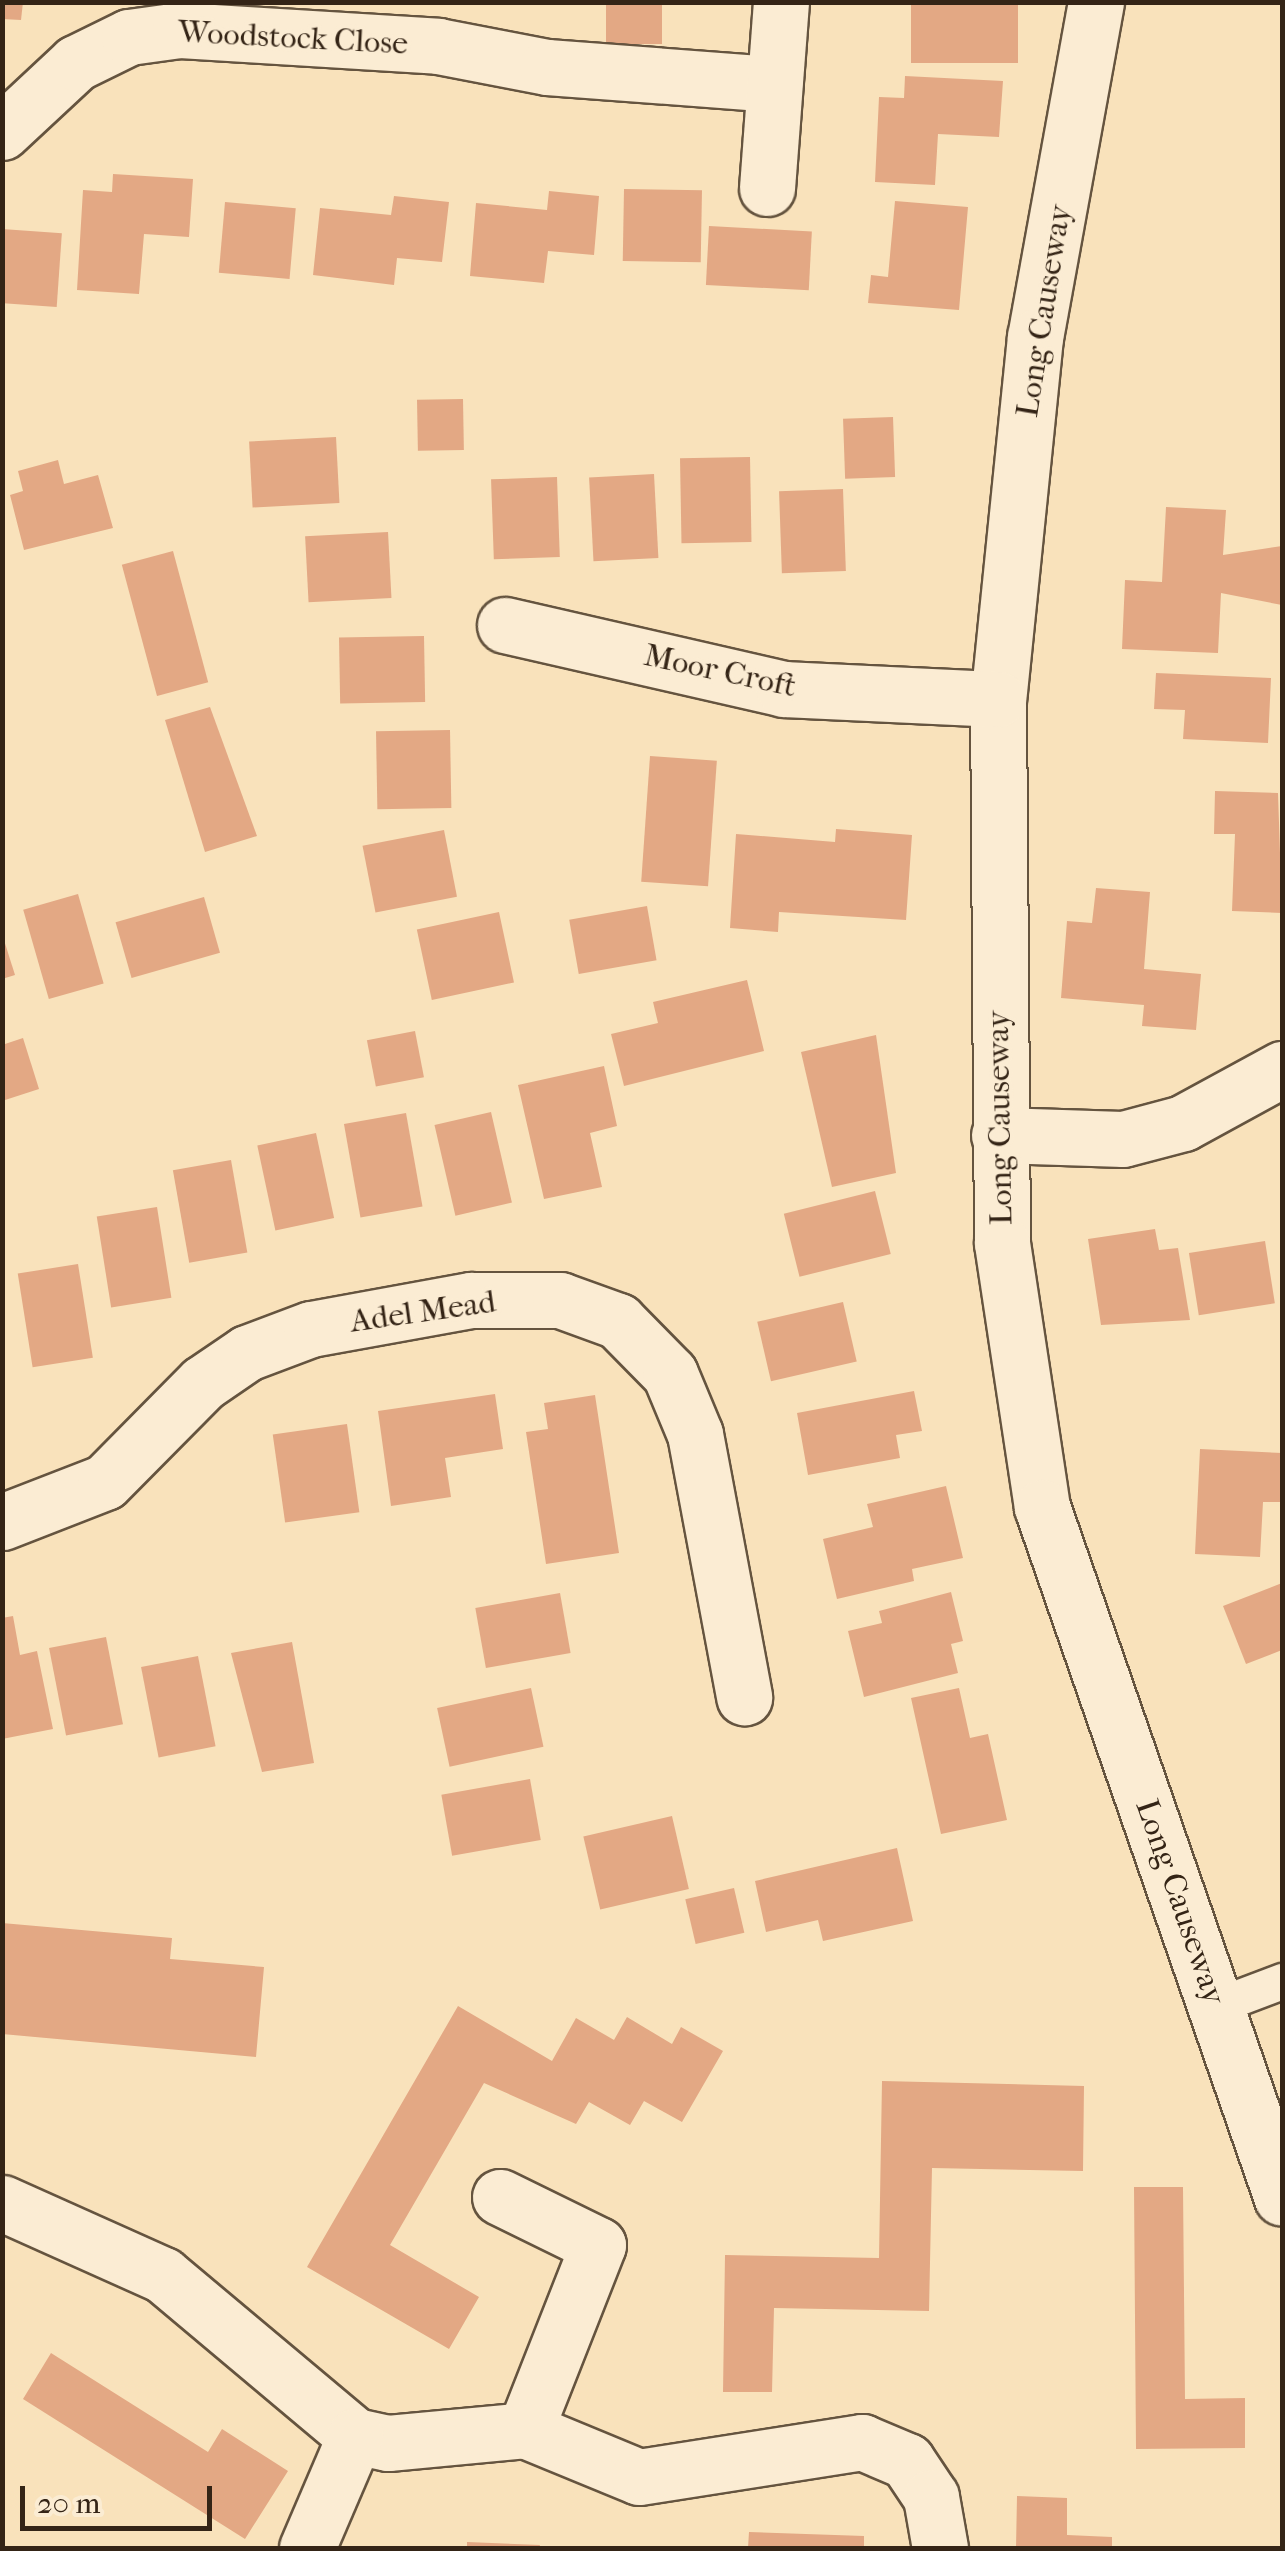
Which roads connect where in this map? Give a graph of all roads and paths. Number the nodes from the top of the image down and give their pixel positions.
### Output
1 (781, 2) edge
2 (1096, 2) edge
3 (439, 24) edge
4 (774, 84) junction
5 (2, 132) edge
6 (767, 188) dead end
7 (504, 625) dead end
8 (998, 699) junction
9 (1282, 1068) edge
10 (999, 1136) junction
11 (3, 1518) edge
12 (744, 1697) dead end
13 (1282, 1981) edge
14 (1216, 2006) junction
15 (500, 2197) dead end
16 (1282, 2198) edge
17 (2, 2202) edge
18 (525, 2430) junction
19 (355, 2436) junction
20 (307, 2548) edge
21 (940, 2548) edge

1 - 4 street
2 - 8 street, Long Causeway
3 - 4 street, Woodstock Close
3 - 5 street, Woodstock Close
4 - 6 street
7 - 8 street, Moor Croft
8 - 10 street, Long Causeway
9 - 10 street
10 - 14 street, Long Causeway
11 - 12 street, Adel Mead
13 - 14 lane
14 - 16 street, Long Causeway
15 - 18 street
17 - 19 street
18 - 19 street
18 - 21 street
19 - 20 street

